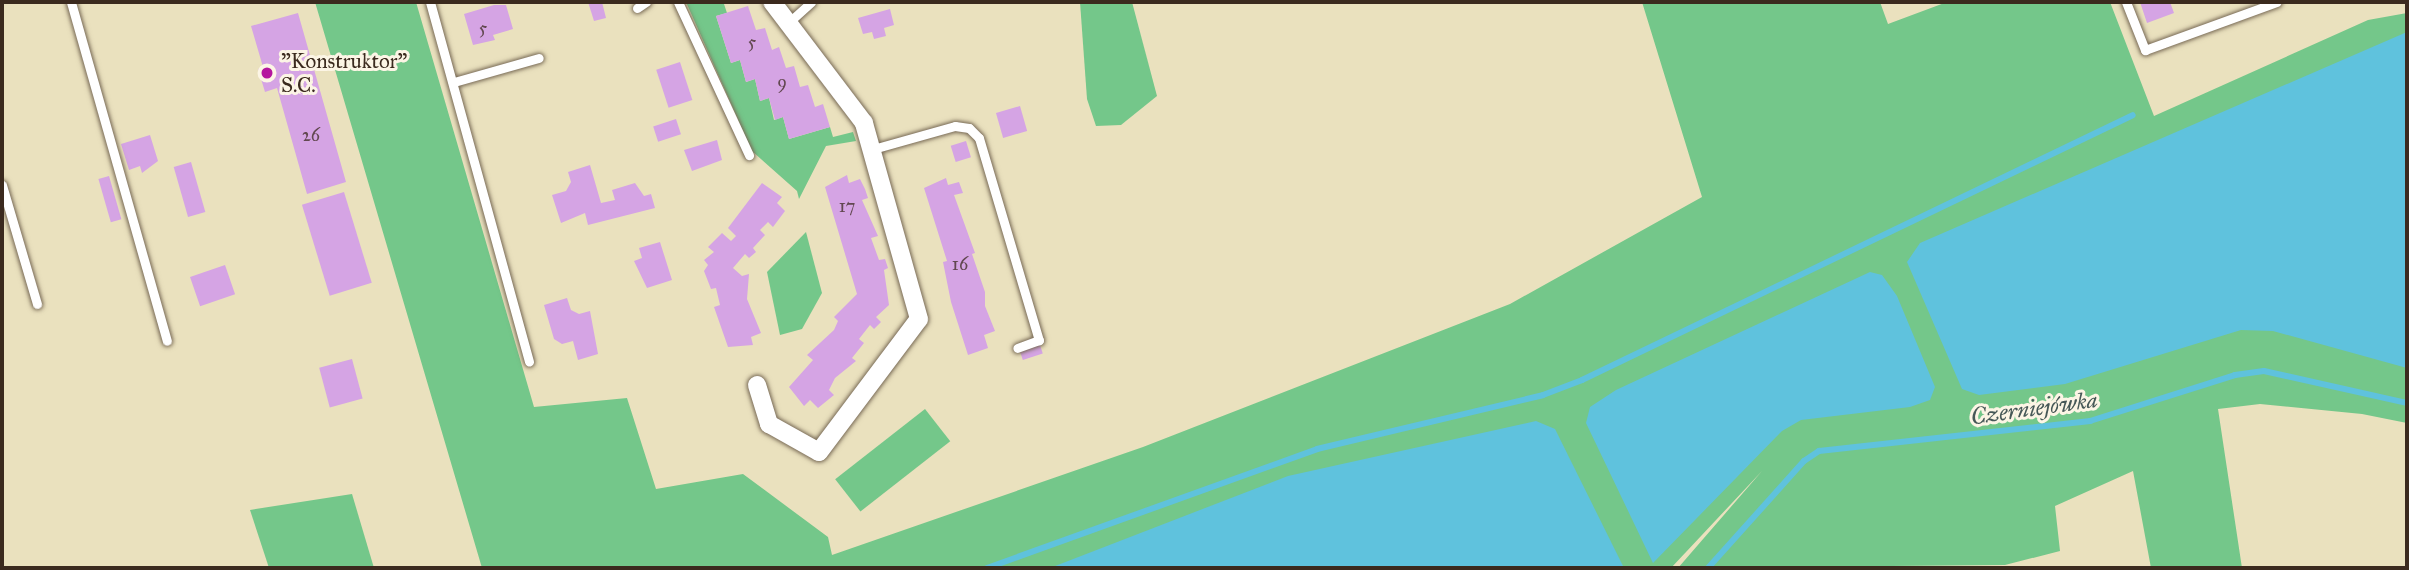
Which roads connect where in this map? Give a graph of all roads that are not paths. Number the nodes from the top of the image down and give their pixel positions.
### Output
1 (71, 2) edge
2 (430, 2) edge
3 (678, 2) edge
4 (772, 2) edge
5 (811, 2) edge
6 (2126, 2) edge
7 (2277, 2) edge
8 (788, 23) junction
9 (539, 58) dead end
10 (454, 82) junction
11 (873, 149) junction
12 (749, 155) dead end
13 (2, 185) edge
14 (37, 304) dead end
15 (167, 341) dead end
16 (1017, 348) dead end
17 (529, 362) dead end
18 (757, 385) dead end

1 - 15 lane
2 - 10 lane
3 - 12 lane
4 - 8 street
5 - 8 lane
6 - 7 lane
8 - 11 street
9 - 10 lane
10 - 17 lane
11 - 16 lane
11 - 18 street
13 - 14 lane

